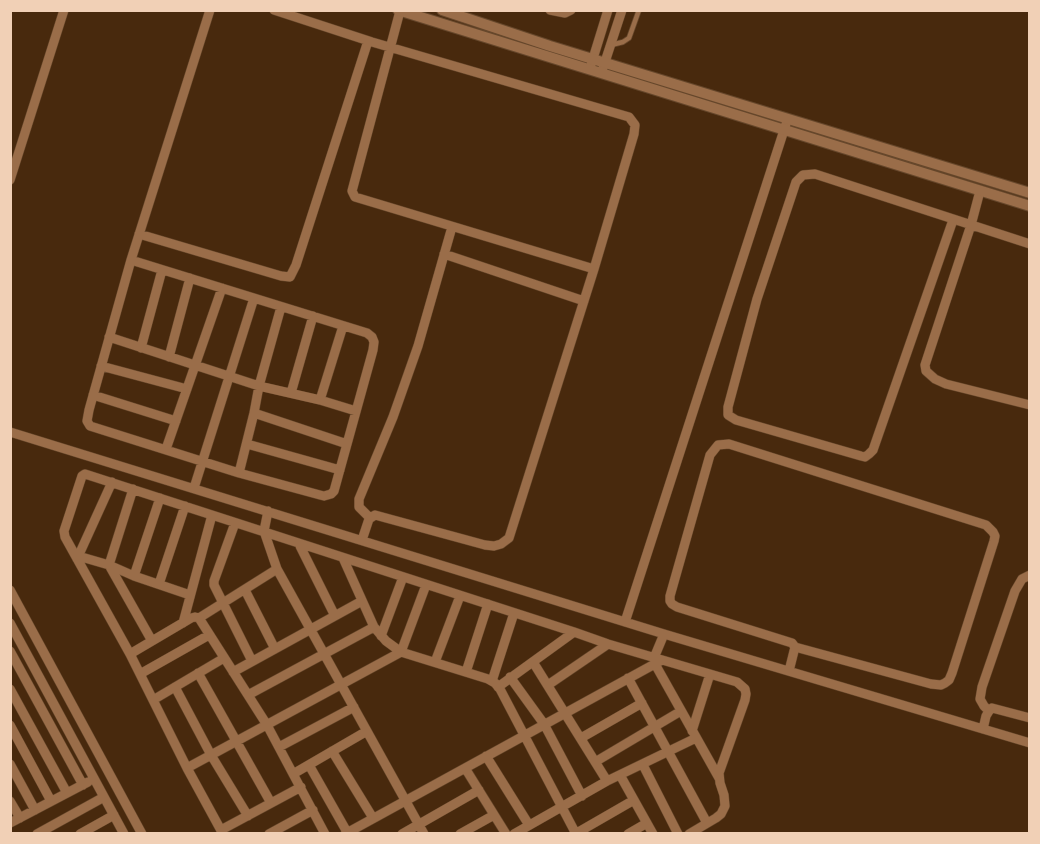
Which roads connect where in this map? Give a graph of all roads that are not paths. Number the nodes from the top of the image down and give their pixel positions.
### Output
1 (64, 10) edge
2 (210, 10) edge
3 (274, 10) edge
4 (442, 10) edge
5 (550, 10) edge
6 (570, 10) edge
7 (608, 10) edge
8 (622, 10) edge
9 (639, 10) edge
10 (399, 11) edge
11 (368, 41) junction
12 (611, 45) junction
13 (389, 47) junction
14 (592, 59) junction
15 (605, 63) junction
16 (589, 70) junction
17 (602, 74) junction
18 (787, 119) junction
19 (784, 130) junction
20 (10, 180) edge
21 (980, 191) junction
22 (1029, 193) edge
23 (1029, 206) edge
24 (953, 220) junction
25 (971, 225) junction
26 (452, 227) junction
27 (139, 234) junction
28 (1029, 244) edge
29 (444, 254) junction
30 (131, 260) junction
31 (594, 269) junction
32 (162, 270) junction
33 (190, 278) junction
34 (222, 288) junction
35 (254, 298) junction
36 (584, 301) junction
37 (281, 307) junction
38 (313, 316) junction
39 (343, 326) junction
40 (109, 337) junction
41 (141, 348) junction
42 (169, 357) junction
43 (101, 366) junction
44 (195, 366) junction
45 (229, 376) junction
46 (259, 386) junction
47 (187, 389) junction
48 (291, 393) junction
49 (93, 395) junction
50 (320, 400) junction
51 (1029, 405) edge
52 (356, 411) junction
53 (254, 413) junction
54 (176, 421) junction
55 (10, 432) edge
56 (246, 444) junction
57 (347, 444) junction
58 (166, 449) junction
59 (202, 461) junction
60 (340, 470) junction
61 (239, 472) junction
62 (111, 482) junction
63 (194, 488) junction
64 (133, 489) junction
65 (160, 498) junction
66 (185, 506) junction
67 (268, 512) junction
68 (212, 515) junction
69 (370, 518) junction
70 (235, 523) junction
71 (264, 531) junction
72 (362, 540) junction
73 (299, 544) junction
74 (78, 557) junction
75 (343, 558) junction
76 (109, 565) junction
77 (277, 570) junction
78 (1029, 574) edge
79 (134, 576) junction
80 (403, 577) junction
81 (159, 584) junction
82 (426, 585) junction
83 (10, 590) edge
84 (245, 590) junction
85 (190, 595) junction
86 (460, 596) junction
87 (362, 601) junction
88 (222, 603) junction
89 (488, 604) junction
90 (514, 613) junction
91 (335, 616) junction
92 (199, 618) junction
93 (625, 622) junction
94 (10, 623) edge
95 (183, 623) junction
96 (374, 627) junction
97 (311, 630) junction
98 (574, 632) junction
99 (664, 634) junction
100 (209, 635) junction
101 (381, 636) junction
102 (152, 641) junction
103 (608, 644) junction
104 (795, 647) junction
105 (275, 649) junction
106 (10, 651) edge
107 (401, 652) junction
108 (130, 654) junction
109 (324, 654) junction
110 (224, 658) junction
111 (657, 660) junction
112 (252, 661) junction
113 (435, 662) junction
114 (533, 662) junction
115 (789, 671) junction
116 (233, 672) junction
117 (466, 672) junction
118 (198, 673) junction
119 (140, 674) junction
120 (710, 674) junction
121 (510, 677) junction
122 (628, 678) junction
123 (341, 684) junction
124 (495, 684) junction
125 (548, 685) junction
126 (175, 687) junction
127 (10, 689) edge
128 (248, 695) junction
129 (153, 700) junction
130 (642, 703) junction
131 (354, 706) junction
132 (681, 711) junction
133 (989, 711) junction
134 (565, 713) junction
135 (1029, 718) edge
136 (544, 724) junction
137 (10, 725) edge
138 (267, 725) junction
139 (656, 727) junction
140 (983, 729) junction
141 (367, 731) junction
142 (694, 734) junction
143 (523, 736) junction
144 (581, 738) junction
145 (236, 742) junction
146 (1029, 743) edge
147 (279, 747) junction
148 (332, 751) junction
149 (669, 752) junction
150 (211, 755) junction
151 (486, 756) junction
152 (595, 762) junction
153 (10, 764) edge
154 (309, 765) junction
155 (643, 765) junction
156 (187, 768) junction
157 (465, 768) junction
158 (293, 774) junction
159 (620, 776) junction
160 (719, 778) junction
161 (94, 779) junction
162 (607, 782) junction
163 (83, 785) junction
164 (300, 787) junction
165 (479, 790) junction
166 (67, 793) junction
167 (582, 796) junction
168 (104, 797) junction
169 (406, 800) junction
170 (634, 800) junction
171 (10, 801) edge
172 (51, 801) junction
173 (271, 803) junction
174 (562, 807) junction
175 (35, 810) junction
176 (312, 810) junction
177 (114, 815) junction
178 (494, 815) junction
179 (248, 816) junction
180 (373, 818) junction
181 (15, 820) edge
182 (647, 823) junction
183 (707, 823) junction
184 (419, 824) junction
185 (529, 825) junction
186 (222, 832) edge
187 (123, 833) edge
188 (346, 833) edge
189 (576, 833) edge
190 (37, 834) edge
191 (80, 834) edge
192 (142, 834) edge
193 (270, 834) edge
194 (325, 834) edge
195 (402, 834) edge
196 (424, 834) edge
197 (460, 834) edge
198 (506, 834) edge
199 (514, 834) edge
200 (628, 834) edge
201 (653, 834) edge
202 (678, 834) edge
203 (689, 834) edge

1 - 20 street
2 - 27 street
3 - 11 street
4 - 14 street
5 - 6 street
7 - 14 street
8 - 12 street
9 - 12 lane
10 - 13 street
10 - 16 street
11 - 13 street
11 - 27 street
12 - 15 street
13 - 26 street
13 - 31 street
14 - 15 street
14 - 16 street
15 - 17 street
15 - 18 street
16 - 17 street
17 - 19 street
18 - 19 street
18 - 22 street
19 - 21 street
19 - 93 street
21 - 23 street
21 - 25 street
24 - 24 street
24 - 25 street
25 - 28 street
25 - 51 street
26 - 29 street
26 - 31 street
27 - 30 street
29 - 36 street
29 - 69 street
30 - 32 street
30 - 40 street
31 - 36 street
32 - 33 street
32 - 41 street
33 - 34 street
33 - 42 street
34 - 35 street
34 - 44 street
35 - 37 street
35 - 45 street
36 - 69 street
37 - 38 street
37 - 46 street
38 - 39 street
38 - 48 street
39 - 50 street
39 - 52 street
40 - 41 street
40 - 43 street
41 - 42 street
42 - 44 street
43 - 47 street
43 - 49 street
44 - 45 street
44 - 47 street
45 - 46 street
45 - 59 street
46 - 48 street
46 - 53 street
47 - 54 street
48 - 50 street
49 - 54 street
49 - 58 street
50 - 52 street
52 - 57 street
53 - 56 street
53 - 57 street
54 - 58 street
55 - 63 street
56 - 60 street
56 - 61 street
57 - 60 street
58 - 59 street
59 - 61 street
59 - 63 street
60 - 61 street
62 - 64 street
62 - 74 street
62 - 74 street
63 - 67 street
64 - 65 street
64 - 76 street
65 - 66 street
65 - 79 street
66 - 68 street
66 - 81 street
67 - 71 street
67 - 72 street
68 - 70 street
68 - 85 street
69 - 72 street
70 - 71 street
70 - 88 street
71 - 73 street
71 - 77 street
72 - 93 street
73 - 75 street
73 - 91 street
74 - 76 street
74 - 108 street
75 - 80 street
75 - 87 street
76 - 79 street
76 - 102 street
77 - 84 street
77 - 97 street
78 - 133 street
79 - 81 street
80 - 82 street
80 - 101 street
81 - 85 street
82 - 86 street
82 - 107 street
83 - 192 street
84 - 88 street
84 - 105 street
85 - 95 street
86 - 89 street
86 - 113 street
87 - 91 street
87 - 96 street
88 - 92 street
88 - 112 street
89 - 90 street
89 - 117 street
90 - 98 street
90 - 124 street
91 - 97 street
92 - 95 street
92 - 100 street
93 - 99 street
94 - 161 street
95 - 102 street
96 - 101 street
96 - 109 street
97 - 105 street
97 - 109 street
98 - 103 street
98 - 114 street
99 - 111 street
99 - 115 street
100 - 110 street
100 - 119 street
101 - 107 street
102 - 108 street
103 - 111 street
103 - 125 street
104 - 104 street
104 - 115 street
105 - 112 street
106 - 163 street
107 - 113 street
107 - 123 street
108 - 119 street
109 - 123 street
109 - 128 street
110 - 116 street
110 - 118 street
111 - 120 street
111 - 122 street
111 - 132 street
112 - 116 street
113 - 117 street
114 - 121 street
114 - 125 street
115 - 140 street
116 - 128 street
117 - 124 street
118 - 126 street
118 - 145 street
119 - 129 street
120 - 142 street
120 - 160 street
121 - 124 street
121 - 136 street
122 - 130 street
122 - 134 street
123 - 131 street
123 - 138 street
124 - 143 street
125 - 134 street
126 - 129 street
126 - 150 street
127 - 166 street
128 - 138 street
129 - 156 street
130 - 139 street
130 - 144 street
131 - 141 street
131 - 147 street
132 - 139 street
132 - 142 street
133 - 135 street
133 - 140 street
134 - 136 street
134 - 144 street
136 - 143 street
136 - 167 street
137 - 172 street
138 - 145 street
138 - 147 street
139 - 149 street
139 - 152 street
140 - 146 street
141 - 148 street
141 - 169 street
142 - 149 street
142 - 160 street
143 - 151 street
143 - 174 street
144 - 152 street
145 - 150 street
145 - 173 street
147 - 158 street
148 - 154 street
148 - 180 street
149 - 155 street
149 - 183 street
150 - 156 street
150 - 179 street
151 - 157 street
151 - 185 street
152 - 162 street
153 - 175 street
154 - 158 street
154 - 188 street
155 - 159 street
155 - 202 street
156 - 186 street
157 - 165 street
157 - 169 street
158 - 164 street
159 - 162 street
159 - 170 street
160 - 183 street
161 - 163 street
161 - 168 street
162 - 167 street
163 - 166 street
164 - 173 street
164 - 176 street
165 - 178 street
165 - 184 street
166 - 172 street
167 - 174 street
168 - 177 street
168 - 190 street
169 - 180 street
169 - 184 street
170 - 182 street
170 - 189 street
171 - 181 street
172 - 175 street
173 - 179 street
174 - 185 street
174 - 189 street
175 - 181 street
176 - 193 street
176 - 194 street
177 - 187 street
177 - 191 street
178 - 197 street
178 - 198 street
179 - 186 street
180 - 188 street
182 - 200 street
182 - 201 street
183 - 203 street
184 - 195 street
184 - 196 street
185 - 199 street

